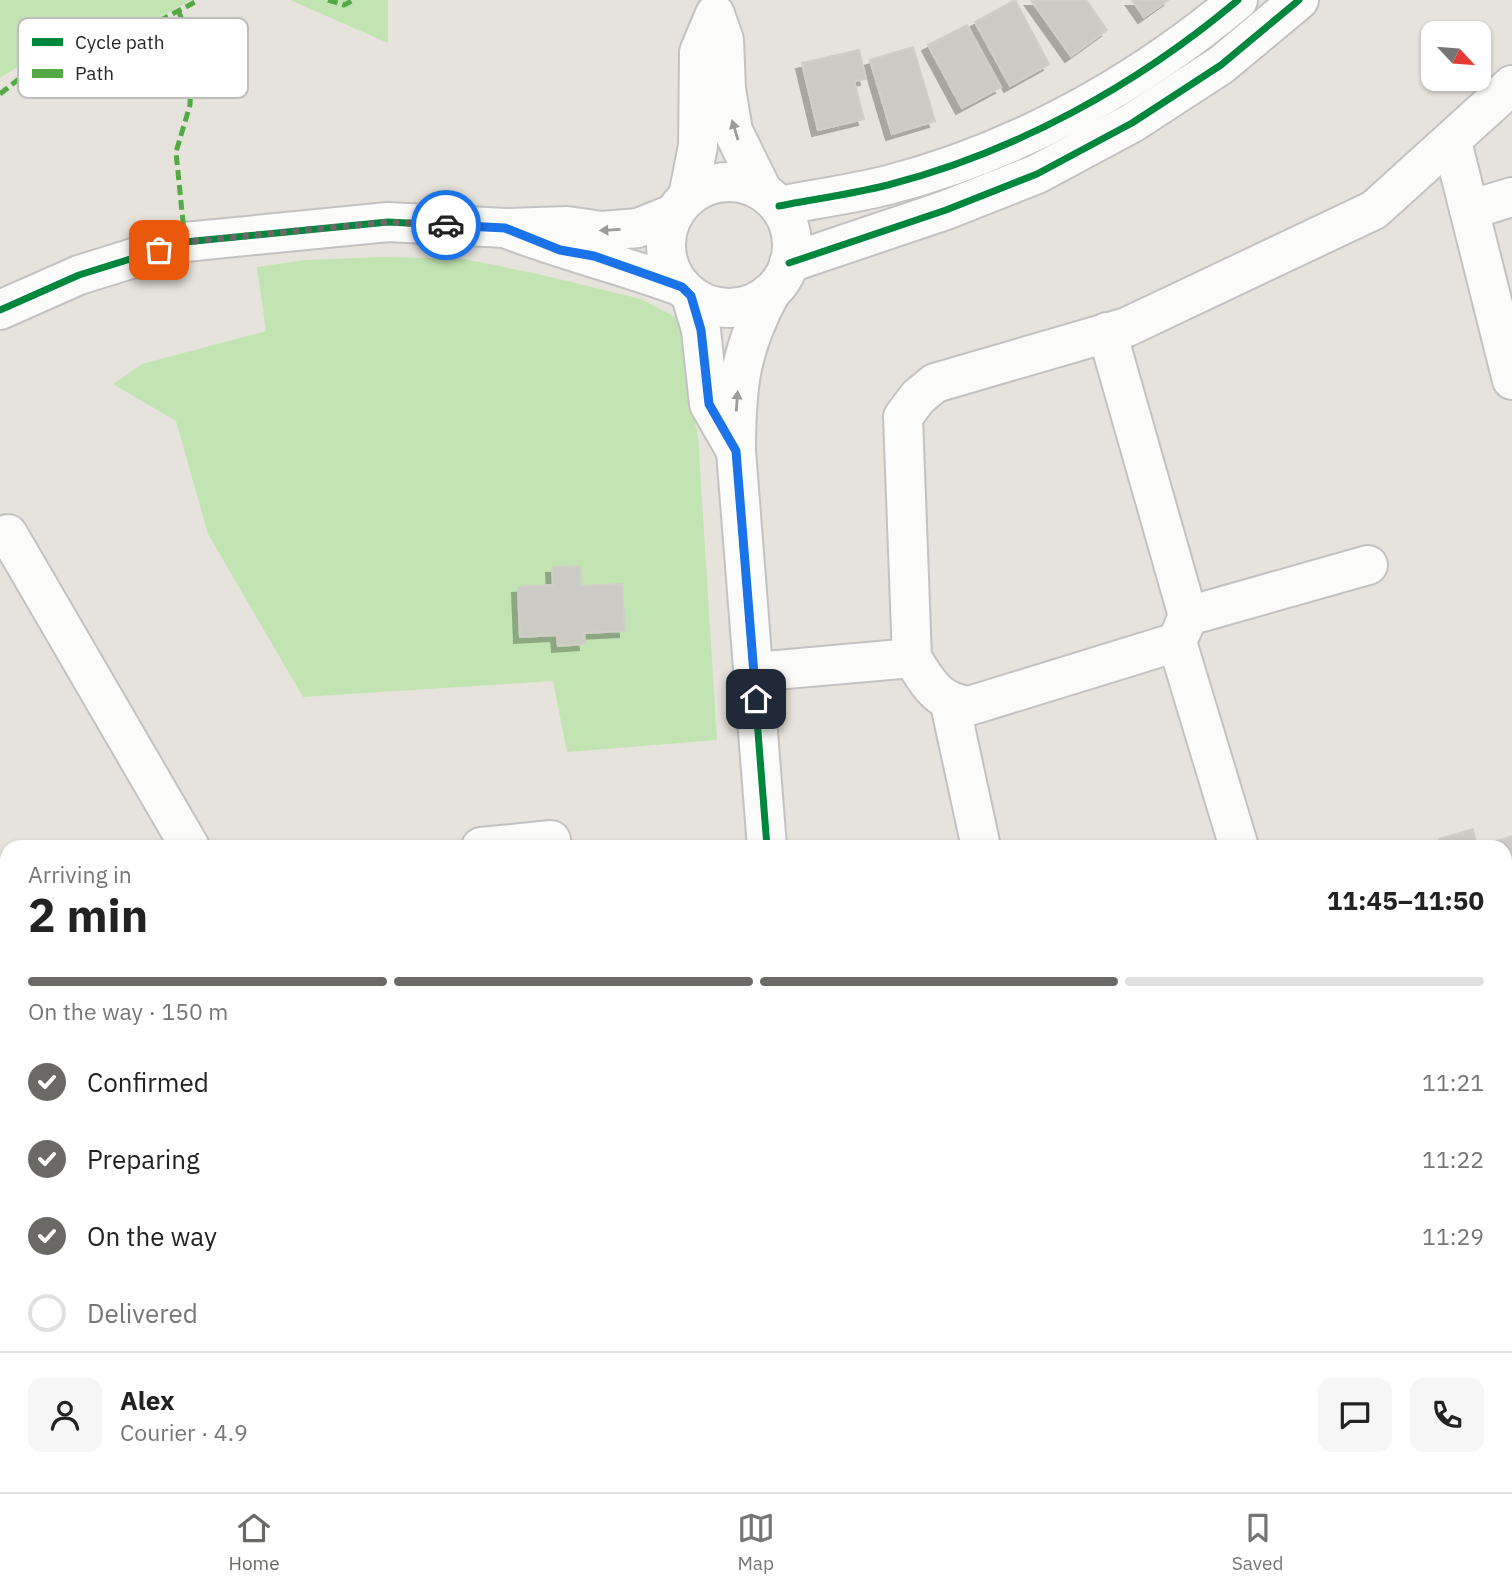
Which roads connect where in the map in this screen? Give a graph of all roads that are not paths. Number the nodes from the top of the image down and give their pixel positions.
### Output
1 (1238, 0) edge
2 (1299, 0) edge
3 (718, 7) edge
4 (1512, 85) edge
5 (1452, 142) junction
6 (1512, 197) edge
7 (771, 199) junction
8 (682, 204) junction
9 (1469, 210) junction
10 (505, 228) junction
11 (780, 277) junction
12 (687, 291) junction
13 (0, 310) edge
14 (1107, 332) junction
15 (1512, 380) edge
16 (736, 451) junction
17 (4, 536) edge
18 (1368, 565) dead end
19 (1183, 629) junction
20 (912, 657) junction
21 (754, 672) junction
22 (950, 704) junction
23 (186, 840) edge
24 (766, 840) edge
25 (979, 840) edge
26 (1237, 840) edge

1 - 7 street
2 - 11 street
7 -> 3 street
3 - 8 street
4 - 5 street
5 - 9 street
5 - 14 street
6 - 9 street
7 - 8 street
7 - 11 street
8 -> 10 street
8 - 12 street
9 - 15 street
10 - 12 street
10 - 13 street
11 - 12 street
16 -> 11 street
12 - 16 street
14 - 19 street
14 - 20 street
16 - 21 street
17 - 23 street
18 - 19 street
19 - 22 street
19 - 26 street
20 - 21 street
20 - 22 street
21 - 24 street
22 - 25 street

